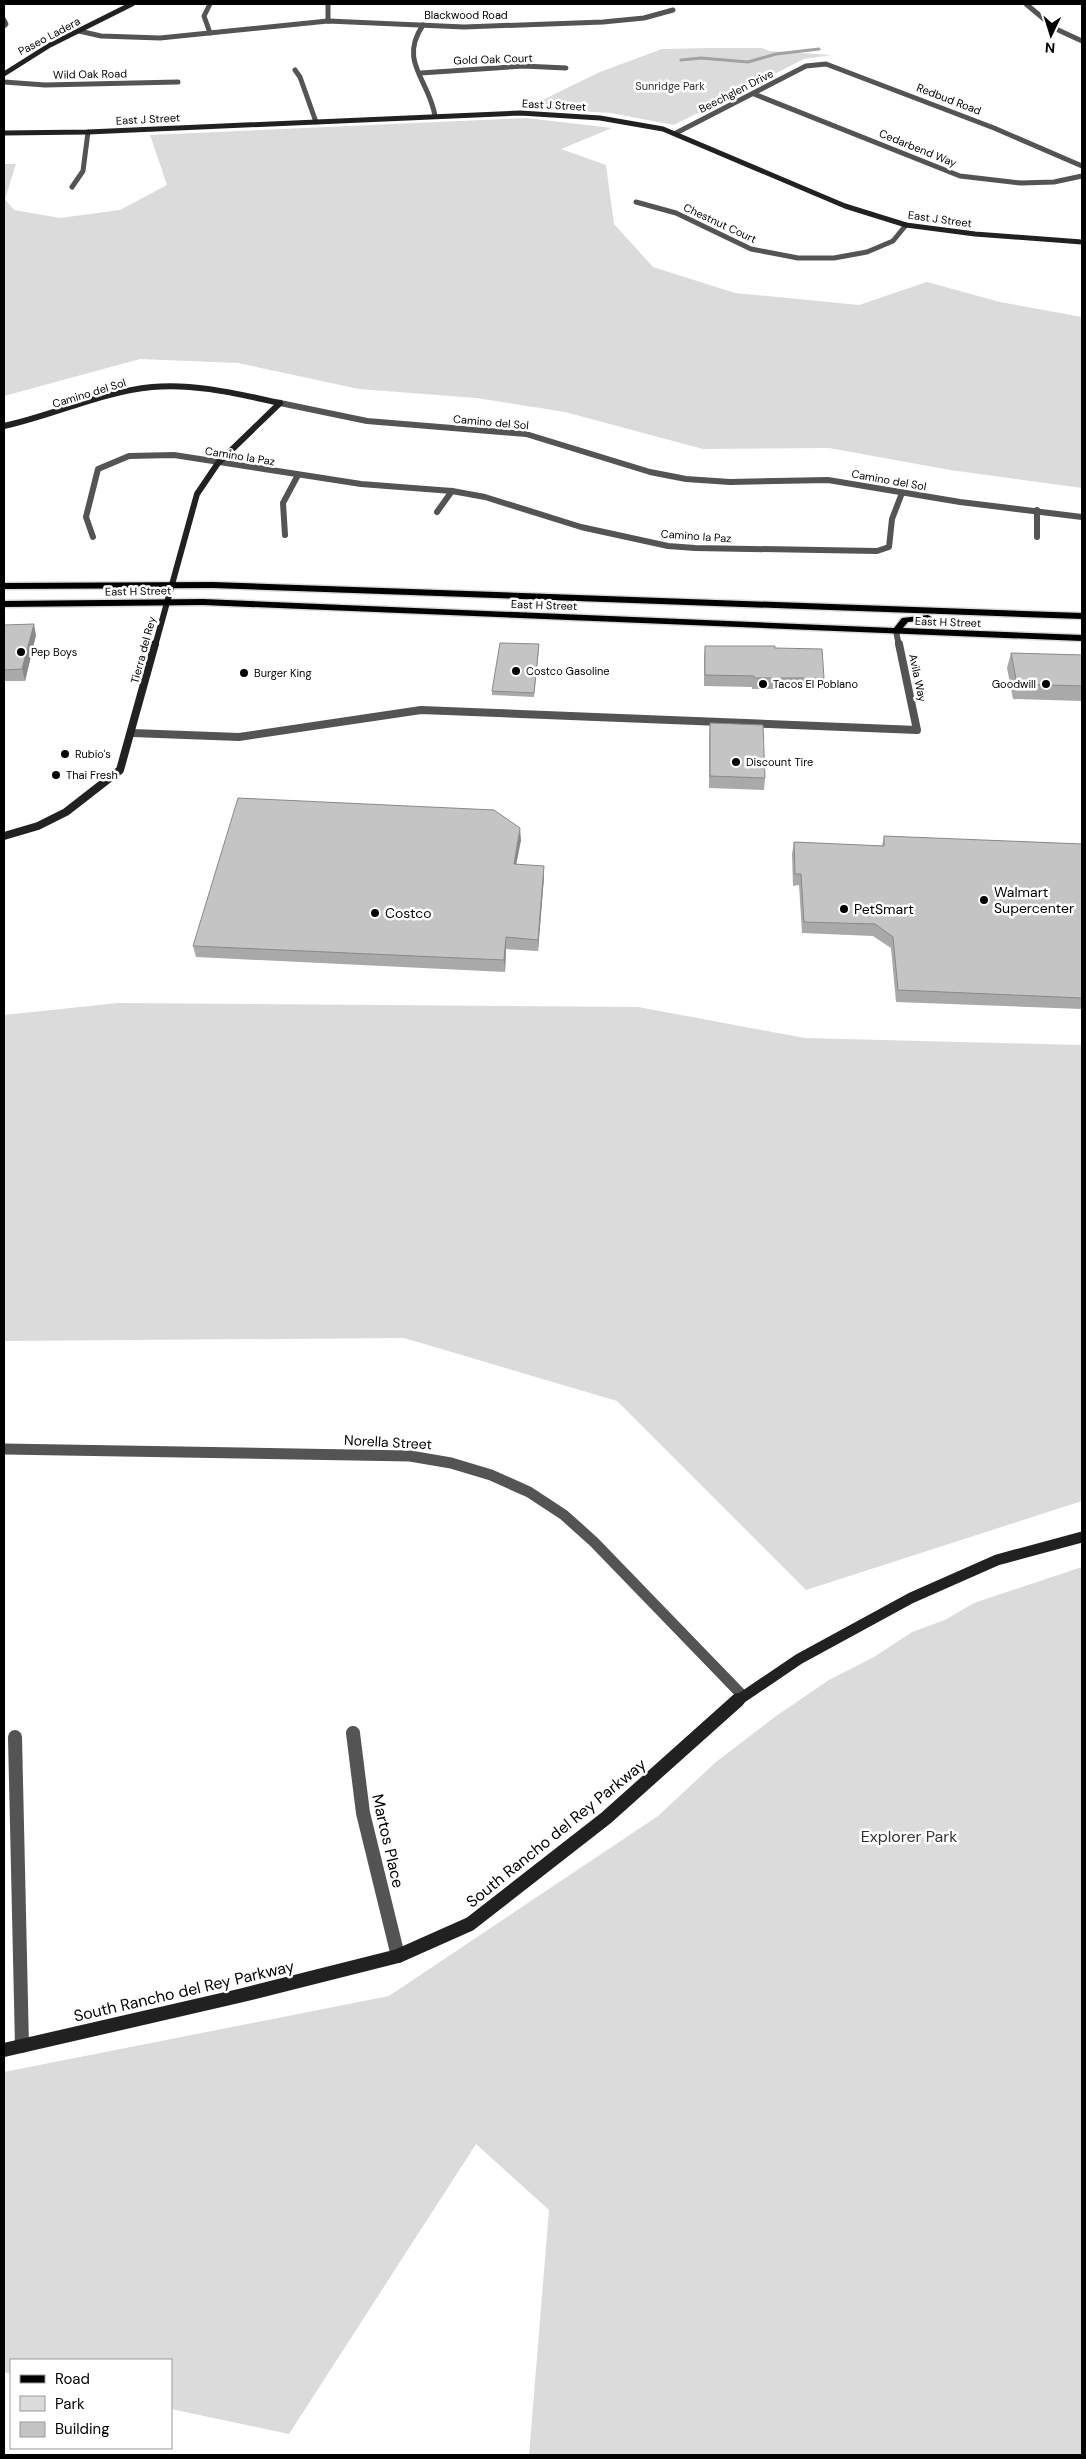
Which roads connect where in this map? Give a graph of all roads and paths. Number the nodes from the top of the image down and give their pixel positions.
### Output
1 (132, 4) edge
2 (210, 4) edge
3 (328, 4) edge
4 (1026, 4) edge
5 (673, 10) dead end
6 (4, 20) edge
7 (328, 21) junction
8 (423, 25) junction
9 (4, 26) edge
10 (79, 31) junction
11 (210, 33) junction
12 (1082, 41) edge
13 (806, 66) joint
14 (566, 68) dead end
15 (294, 70) dead end
16 (421, 73) junction
17 (4, 74) edge
18 (4, 82) edge
19 (178, 82) dead end
20 (754, 94) junction
21 (435, 116) junction
22 (316, 122) junction
23 (88, 132) junction
24 (4, 133) edge
25 (676, 133) junction
26 (1082, 166) edge
27 (1082, 176) edge
28 (72, 187) dead end
29 (636, 202) dead end
30 (906, 225) junction
31 (1082, 242) edge
32 (280, 403) junction
33 (4, 426) edge
34 (218, 463) junction
35 (298, 475) junction
36 (452, 491) junction
37 (902, 493) junction
38 (1037, 510) junction
39 (437, 512) dead end
40 (1082, 517) edge
41 (285, 535) dead end
42 (93, 537) dead end
43 (1037, 537) dead end
44 (171, 584) junction
45 (4, 586) edge
46 (168, 601) junction
47 (4, 604) edge
48 (974, 612) junction
49 (1082, 616) edge
50 (896, 631) junction
51 (1082, 638) edge
52 (132, 733) junction
53 (4, 836) edge
54 (4, 1449) edge
55 (1082, 1537) edge
56 (743, 1696) junction
57 (353, 1733) dead end
58 (15, 1736) dead end
59 (398, 1956) junction
60 (22, 2046) junction
61 (4, 2050) edge

1 - 10 street, Paseo Ladera
2 - 11 street
3 - 7 street
4 - 12 street
5 - 8 street, Blackwood Road
6 - 9 street
7 - 8 street, Blackwood Road
7 - 11 street, Blackwood Road
8 - 16 street
10 - 11 street, Blackwood Road
10 - 17 street, Paseo Ladera
13 - 20 street, Beechglen Drive
13 - 26 street, Redbud Road
14 - 16 street, Gold Oak Court
15 - 22 street
16 - 21 street
18 - 19 street, Wild Oak Road
20 - 25 street, Beechglen Drive
20 - 27 street, Cedarbend Way
21 - 22 street, East J Street
21 - 25 street, East J Street
22 - 23 street, East J Street
23 - 24 street, East J Street
23 - 28 street
25 - 30 street, East J Street
29 - 30 street, Chestnut Court
30 - 31 street, East J Street
32 - 33 street, Camino del Sol
32 - 34 street, Tierra del Rey
32 - 37 street, Camino del Sol
34 - 35 street, Camino la Paz
34 - 42 street, Camino la Paz
34 - 44 street, Tierra del Rey
35 - 36 street, Camino la Paz
35 - 41 street
36 - 37 street, Camino la Paz
36 - 39 street
37 - 38 street, Camino del Sol
38 - 40 street, Camino del Sol
38 - 43 street
44 - 45 main road, East H Street
44 - 46 street, Tierra del Rey
44 - 48 main road, East H Street
46 - 47 main road, East H Street
46 - 50 main road, East H Street
46 - 52 street, Tierra del Rey
48 - 49 main road, East H Street
48 - 50 main road
50 - 51 main road, East H Street
50 - 52 street, Avila Way
52 - 53 street, Tierra del Rey
54 - 56 street, Norella Street
55 - 56 street, South Rancho del Rey Parkway
56 - 59 street, South Rancho del Rey Parkway
57 - 59 street, Martos Place
58 - 60 street
59 - 60 street, South Rancho del Rey Parkway
60 - 61 street, South Rancho del Rey Parkway

